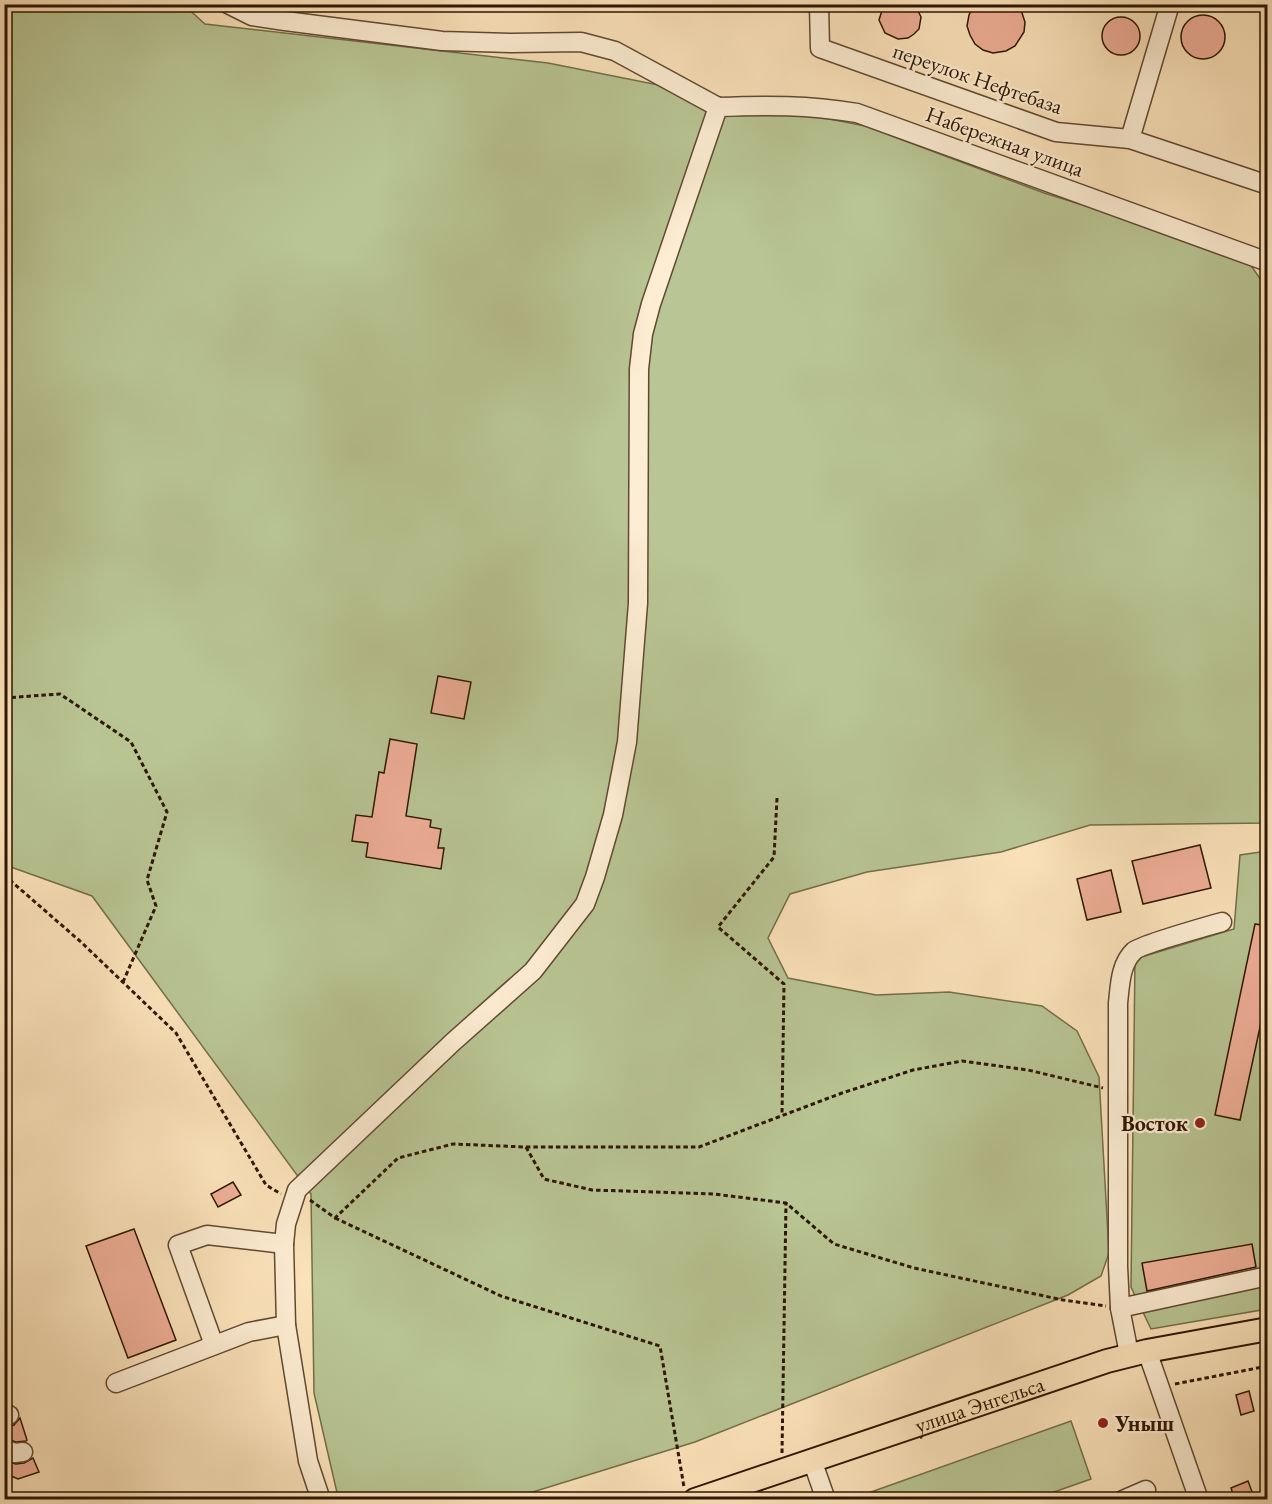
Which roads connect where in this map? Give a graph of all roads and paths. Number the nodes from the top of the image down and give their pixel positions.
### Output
1 (228, 4) edge
2 (819, 4) edge
3 (1170, 4) edge
4 (287, 13) edge
5 (718, 107) junction
6 (1130, 139) junction
7 (1268, 186) edge
8 (1268, 262) edge
9 (4, 698) edge
10 (777, 798) dead end
11 (4, 875) edge
12 (1222, 922) dead end
13 (123, 982) junction
14 (1118, 1091) junction
15 (782, 1115) junction
16 (525, 1147) junction
17 (294, 1195) junction
18 (786, 1203) junction
19 (335, 1218) junction
20 (284, 1245) junction
21 (1268, 1276) edge
22 (1120, 1308) junction
23 (286, 1325) junction
24 (1268, 1329) edge
25 (214, 1346) junction
26 (1138, 1352) junction
27 (1268, 1366) edge
28 (117, 1383) dead end
29 (1160, 1387) junction
30 (4, 1449) edge
31 (23, 1452) dead end
32 (812, 1460) junction
33 (782, 1470) junction
34 (1146, 1490) dead end
35 (740, 1493) edge
36 (690, 1494) edge
37 (321, 1500) edge
38 (826, 1500) edge
39 (1123, 1500) edge
40 (1199, 1500) edge

1 - 4 street
2 - 6 street, переулок Нефтебаза
3 - 6 street
4 - 5 street
5 - 8 street, Набережная улица
5 - 17 street
6 - 7 street, переулок Нефтебаза
9 - 13 path
10 - 15 path
11 - 13 path
12 - 14 street
13 - 17 path
14 - 15 path
14 - 22 street
15 - 16 path
16 - 18 path
16 - 19 path
17 - 19 path
17 - 20 street
18 - 22 path
18 - 33 path
19 - 36 path
20 - 23 street
20 - 25 street
21 - 22 street
22 - 26 street
23 - 25 street
23 - 37 street
24 - 26 main road, улица Энгельса
25 - 28 street
26 - 29 street
26 - 32 main road, улица Энгельса
27 - 29 path
29 - 40 street
30 - 31 street
32 - 33 main road, улица Энгельса
32 - 38 street
33 - 35 main road, улица Энгельса
34 - 39 street
35 - 36 main road, улица Энгельса

